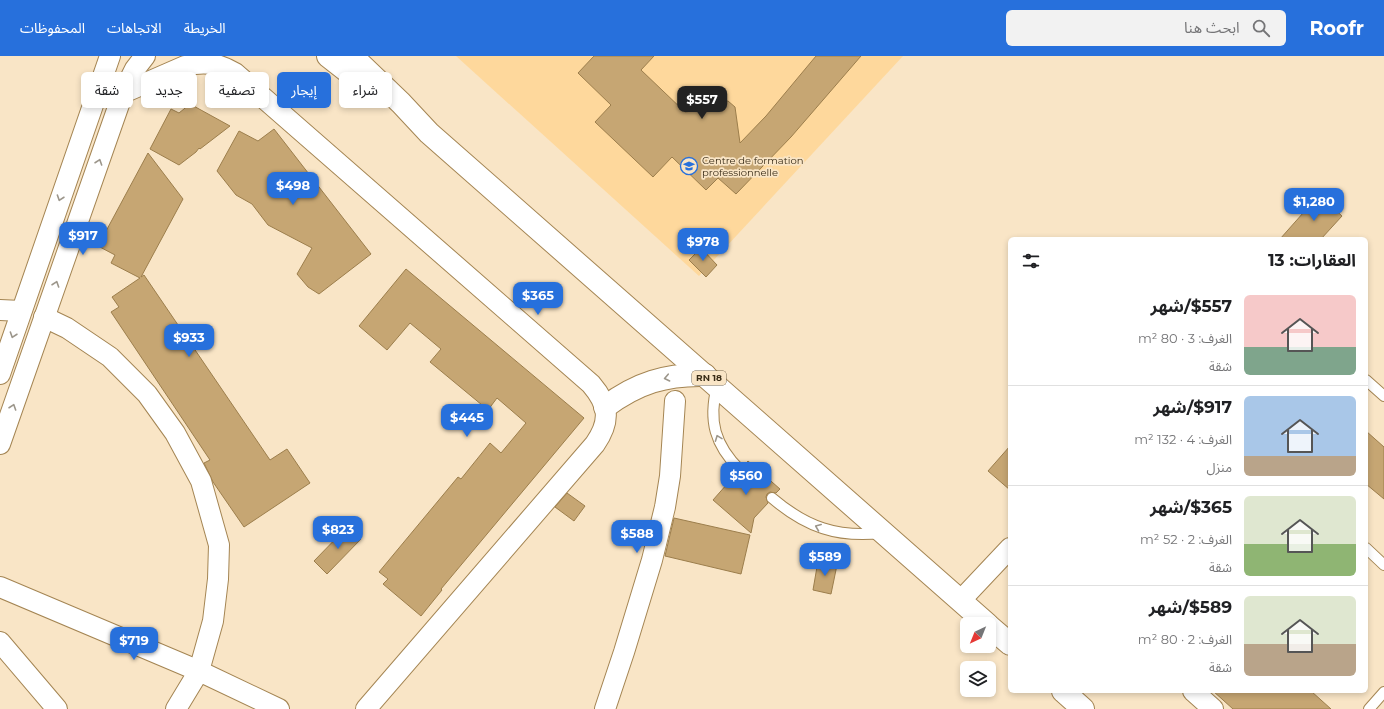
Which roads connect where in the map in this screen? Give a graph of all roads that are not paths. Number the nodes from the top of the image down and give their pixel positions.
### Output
1 (145, 56) edge
2 (328, 56) edge
3 (352, 56) edge
4 (106, 59) edge
5 (203, 59) edge
6 (236, 64) edge
7 (133, 72) edge
8 (133, 89) edge
9 (118, 108) edge
10 (429, 133) junction
11 (0, 310) edge
12 (21, 311) junction
13 (44, 317) junction
14 (0, 374) edge
15 (711, 380) junction
16 (1368, 382) edge
17 (1384, 396) edge
18 (675, 401) dead end
19 (605, 407) junction
20 (0, 444) edge
21 (740, 470) dead end
22 (772, 498) dead end
23 (884, 533) junction
24 (1008, 550) edge
25 (1368, 550) edge
26 (1384, 565) edge
27 (0, 587) edge
28 (961, 600) junction
29 (979, 617) edge
30 (996, 632) edge
31 (0, 642) edge
32 (1008, 642) edge
33 (199, 671) junction
34 (1384, 692) edge
35 (1065, 693) edge
36 (1195, 693) edge
37 (57, 709) edge
38 (176, 709) edge
39 (279, 709) edge
40 (366, 709) edge
41 (605, 709) edge
42 (1083, 709) edge
43 (1213, 709) edge
44 (1369, 709) edge

1 - 7 street
2 - 10 main road, RN 18
3 - 10 main road, RN 18
4 -> 12 street
5 - 6 street
5 - 8 street
6 - 19 street
13 -> 9 street
10 - 15 main road, RN 18
11 - 12 street
12 -> 14 street
20 -> 13 street
13 - 33 street
15 -> 19 main road
21 -> 15 lane
15 - 23 main road, RN 18
16 - 17 lane
18 - 41 street
19 - 40 street
23 -> 22 lane
23 - 28 main road, RN 18
24 - 28 street
25 - 26 lane
27 - 33 street
28 - 29 main road, RN 18
30 - 32 main road, RN 18
31 - 37 street
33 - 38 street
33 - 39 street
34 - 44 lane
35 - 42 main road
36 - 43 street

